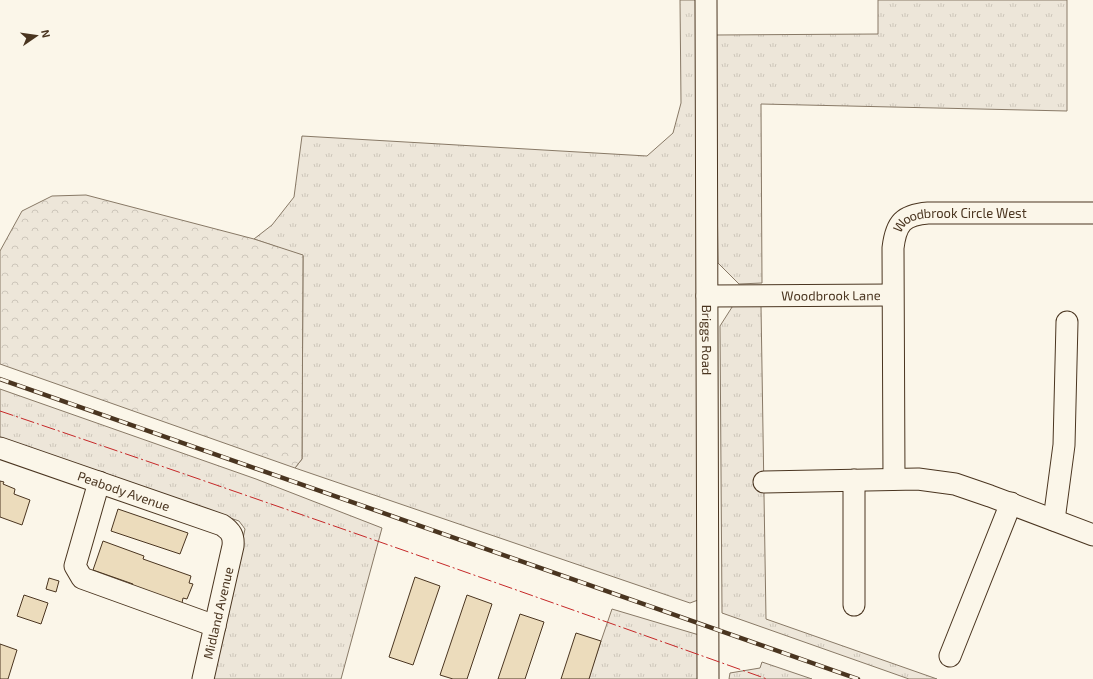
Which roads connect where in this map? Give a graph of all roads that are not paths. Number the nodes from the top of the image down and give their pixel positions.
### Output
1 (706, 0) edge
2 (1093, 213) edge
3 (892, 295) junction
4 (707, 296) junction
5 (1067, 322) dead end
6 (0, 448) edge
7 (894, 479) junction
8 (854, 480) junction
9 (99, 482) junction
10 (764, 482) dead end
11 (1011, 503) junction
12 (1054, 520) junction
13 (1093, 535) edge
14 (233, 546) joint
15 (854, 605) dead end
16 (215, 626) junction
17 (950, 656) dead end
18 (203, 679) edge
19 (708, 679) edge

1 - 4 street, Briggs Road
2 - 3 street, Woodbrook Circle West
3 - 4 street, Woodbrook Lane
3 - 7 street, Woodbrook Lane
4 - 19 street, Briggs Road
5 - 12 street
6 - 9 street, Peabody Avenue
7 - 8 street
7 - 11 street
8 - 10 street
8 - 15 street
9 - 14 street, Peabody Avenue
9 - 16 street
11 - 12 street
11 - 17 street
12 - 13 street
14 - 16 street, Midland Avenue
16 - 18 street, Midland Avenue

